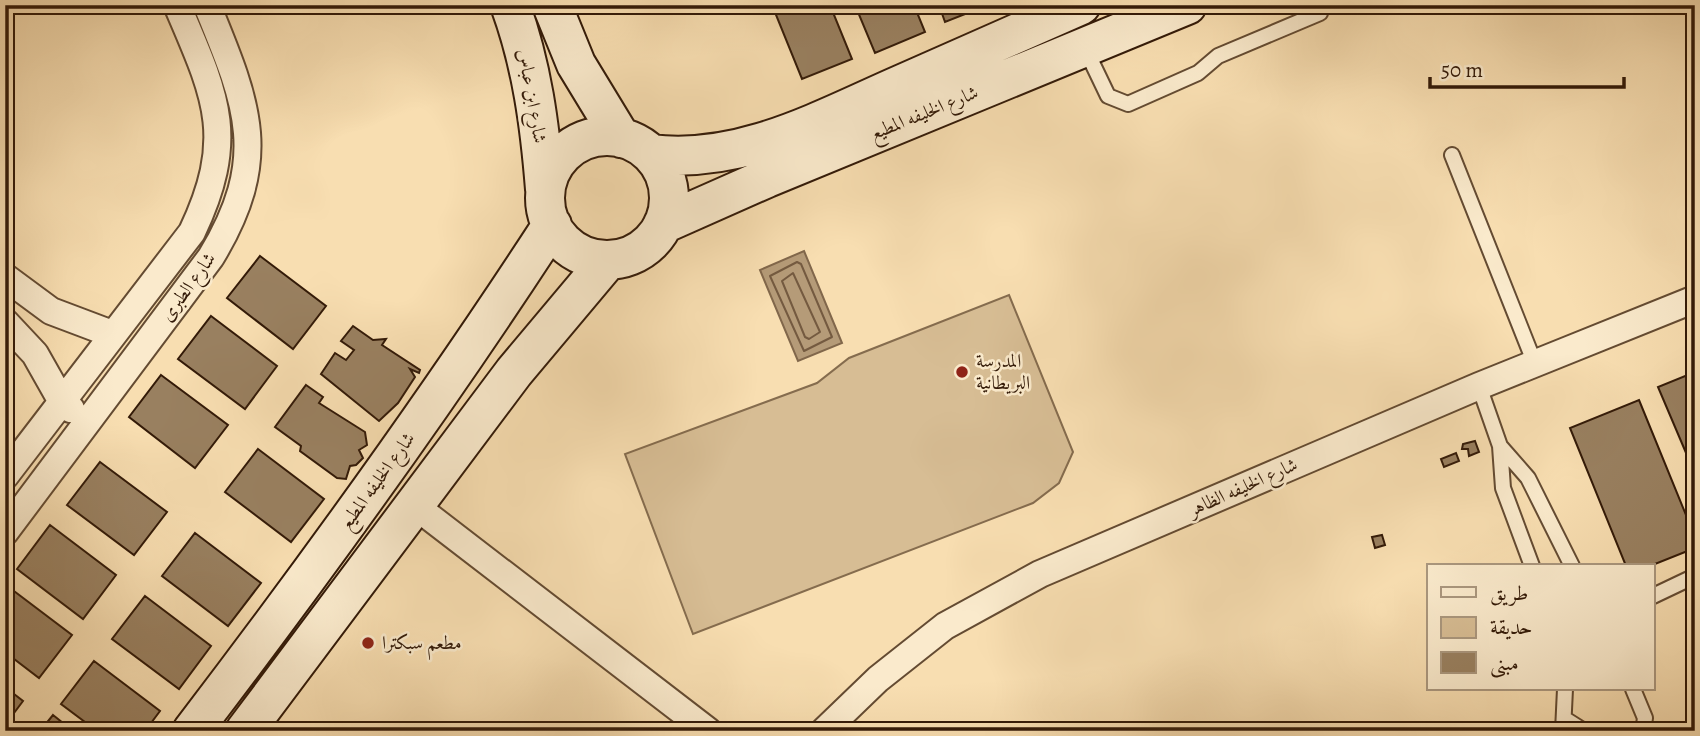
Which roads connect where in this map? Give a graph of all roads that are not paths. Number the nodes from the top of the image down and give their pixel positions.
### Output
1 (177, 5) edge
2 (207, 5) edge
3 (510, 5) edge
4 (552, 5) edge
5 (1081, 5) edge
6 (1187, 5) edge
7 (1692, 5) edge
8 (1320, 13) dead end
9 (1695, 13) edge
10 (1085, 47) junction
11 (636, 146) junction
12 (1452, 155) dead end
13 (549, 207) junction
14 (663, 224) junction
15 (608, 260) junction
16 (5, 277) edge
17 (1695, 299) edge
18 (5, 322) edge
19 (112, 334) junction
20 (1535, 364) junction
21 (1479, 386) junction
22 (61, 400) junction
23 (87, 423) junction
24 (1500, 446) junction
25 (5, 476) edge
26 (414, 505) junction
27 (5, 532) edge
28 (1531, 564) edge
29 (1571, 564) edge
30 (1695, 576) edge
31 (1654, 596) edge
32 (1565, 690) edge
33 (1633, 690) edge
34 (1564, 725) edge
35 (192, 731) edge
36 (245, 731) edge
37 (708, 731) edge
38 (824, 731) edge
39 (1584, 731) edge
40 (1643, 731) edge

1 - 19 street, شارع الطبرى
2 - 23 street, شارع الطبرى
3 - 13 street, شارع ابن عباس
4 - 11 street
5 - 11 street, شارع الخليفه المطيع
6 - 10 street, شارع الخليفه المطيع
7 - 9 lane
8 - 10 lane
10 - 14 street, شارع الخليفه المطيع
11 - 13 street
11 - 14 street
12 - 20 lane
13 - 15 street
13 - 35 street, شارع الخليفه المطيع
14 - 15 street
15 - 26 street
16 - 19 street
17 - 20 street, شارع الخليفه الظاهر
18 - 22 street
19 - 22 street, شارع الطبرى
20 - 21 street, شارع الخليفه الظاهر
21 - 24 lane
21 - 38 street, شارع الخليفه الظاهر
22 - 23 street
22 - 25 street, شارع الطبرى
23 - 27 street, شارع الطبرى
24 - 28 lane
24 - 29 lane
26 - 36 street
26 - 37 street
30 - 31 lane
32 - 34 lane
33 - 40 lane
34 - 39 lane

